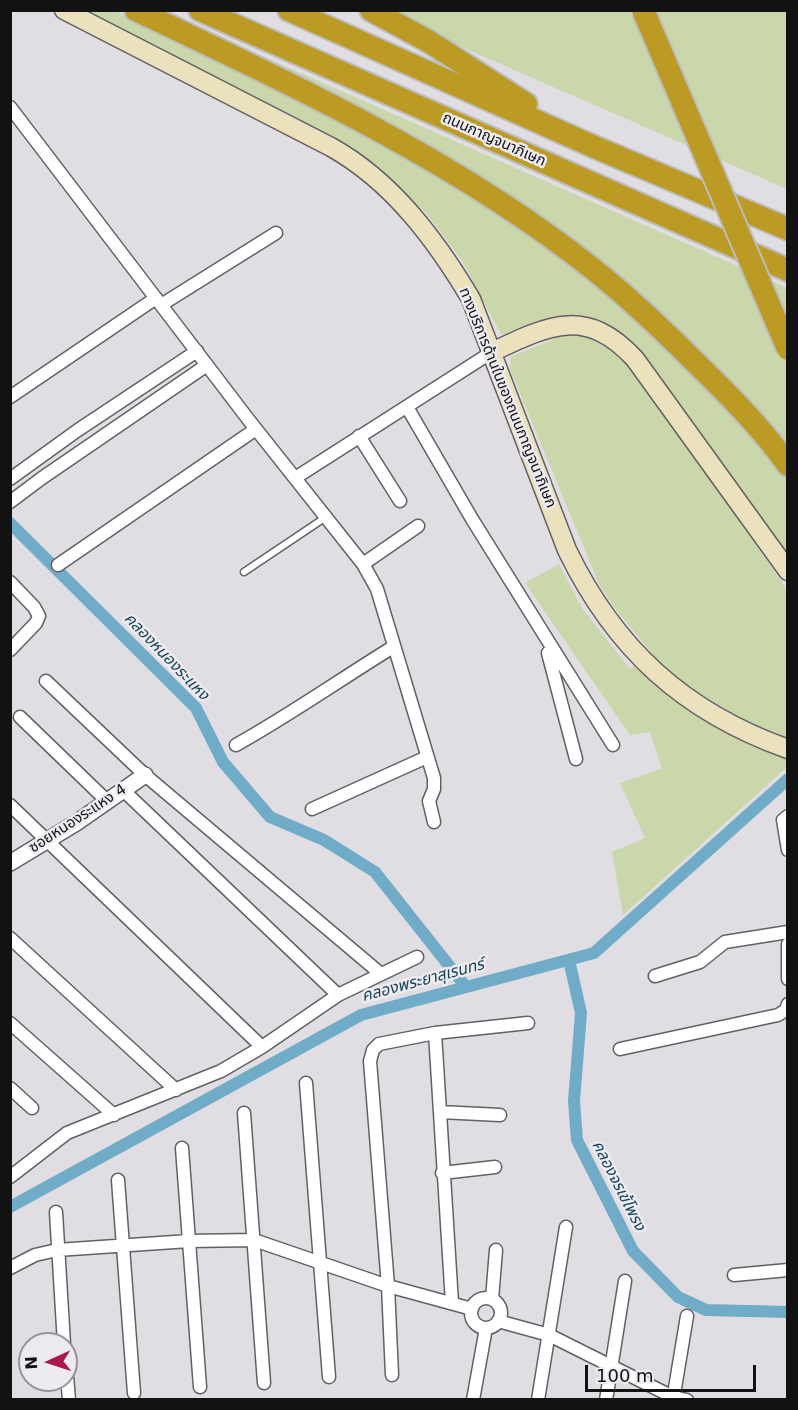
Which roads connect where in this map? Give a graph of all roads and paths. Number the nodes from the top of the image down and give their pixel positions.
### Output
1 (64, 10) edge
2 (136, 10) edge
3 (200, 10) edge
4 (289, 10) edge
5 (371, 10) edge
6 (643, 10) edge
7 (10, 107) edge
8 (590, 145) junction
9 (788, 229) edge
10 (276, 232) dead end
11 (788, 270) edge
12 (158, 301) junction
13 (788, 349) edge
14 (197, 351) junction
15 (492, 352) junction
16 (207, 365) junction
17 (10, 397) edge
18 (405, 409) junction
19 (256, 429) junction
20 (359, 436) junction
21 (31, 465) junction
22 (788, 465) edge
23 (42, 477) junction
24 (295, 478) junction
25 (10, 479) edge
26 (400, 501) dead end
27 (11, 502) edge
28 (327, 516) junction
29 (418, 526) dead end
30 (363, 564) junction
31 (58, 565) dead end
32 (788, 571) edge
33 (244, 572) dead end
34 (10, 582) edge
35 (393, 647) junction
36 (10, 650) edge
37 (552, 652) junction
38 (46, 681) dead end
39 (20, 717) dead end
40 (236, 745) dead end
41 (613, 745) dead end
42 (788, 749) edge
43 (427, 757) junction
44 (576, 759) dead end
45 (145, 775) junction
46 (123, 790) junction
47 (107, 801) junction
48 (10, 805) edge
49 (312, 809) dead end
50 (788, 816) edge
51 (434, 822) dead end
52 (47, 841) junction
53 (788, 850) edge
54 (10, 863) edge
55 (788, 932) edge
56 (10, 938) edge
57 (788, 944) edge
58 (417, 957) dead end
59 (381, 974) junction
60 (655, 975) dead end
61 (788, 979) edge
62 (338, 994) junction
63 (788, 1004) edge
64 (10, 1023) edge
65 (528, 1023) dead end
66 (435, 1033) junction
67 (262, 1047) junction
68 (620, 1049) dead end
69 (306, 1083) dead end
70 (10, 1088) edge
71 (176, 1090) junction
72 (32, 1108) dead end
73 (440, 1112) junction
74 (244, 1113) dead end
75 (114, 1115) junction
76 (500, 1115) dead end
77 (182, 1148) dead end
78 (495, 1167) dead end
79 (442, 1173) junction
80 (10, 1177) edge
81 (118, 1180) dead end
82 (56, 1212) dead end
83 (566, 1227) dead end
84 (254, 1240) junction
85 (189, 1241) junction
86 (123, 1246) junction
87 (57, 1250) junction
88 (496, 1250) dead end
89 (320, 1263) junction
90 (10, 1268) edge
91 (788, 1270) edge
92 (734, 1275) dead end
93 (625, 1281) dead end
94 (387, 1286) junction
95 (492, 1299) junction
96 (452, 1303) junction
97 (472, 1309) junction
98 (687, 1316) dead end
99 (498, 1321) junction
100 (486, 1328) junction
101 (63, 1332) edge
102 (549, 1335) junction
103 (612, 1365) junction
104 (392, 1375) dead end
105 (329, 1377) dead end
106 (264, 1383) dead end
107 (200, 1387) dead end
108 (134, 1393) dead end
109 (673, 1398) edge
110 (473, 1400) edge
111 (538, 1400) edge
112 (606, 1400) edge
113 (687, 1400) edge

1 - 15 main road, ทางบริการด้านในของถนนกาญจนาภิเษก
2 - 22 highway
3 - 11 highway, ถนนกาญจนาภิเษก
4 - 8 highway
5 - 8 highway
6 - 13 highway, bridge
7 - 12 street
8 - 9 highway
10 - 12 street
12 - 14 street
12 - 17 street
14 - 16 street
14 - 21 street
15 - 18 street
15 - 32 main road
15 - 42 main road, ทางบริการด้านในของถนนกาญจนาภิเษก
16 - 19 street
16 - 23 street
18 - 20 street
18 - 37 street
19 - 24 street
19 - 31 street
20 - 24 street
20 - 26 street
21 - 23 street
21 - 25 street
23 - 27 street
24 - 28 street
28 - 30 street
28 - 33 lane
29 - 30 street
30 - 35 street
34 - 36 street
35 - 40 street
35 - 43 street
37 - 41 street
37 - 44 street
38 - 45 street
39 - 47 street
43 - 49 street
43 - 51 street
45 - 46 street, ซอยหนองระแหง 4
45 - 59 street
46 - 47 street, ซอยหนองระแหง 4
46 - 62 street
47 - 52 street, ซอยหนองระแหง 4
48 - 52 street
50 - 53 street
52 - 54 street, ซอยหนองระแหง 4
52 - 67 street
55 - 60 street
56 - 71 street
57 - 61 street
58 - 59 street
59 - 62 street
62 - 67 street
63 - 68 street
64 - 75 street
65 - 66 street
66 - 73 street
66 - 94 street
67 - 71 street
69 - 89 street
70 - 72 street
71 - 75 street
73 - 76 street
73 - 79 street
74 - 84 street
75 - 80 street
77 - 85 street
78 - 79 street
79 - 96 street
81 - 86 street
82 - 87 street
83 - 102 street
84 - 85 street
84 - 89 street
84 - 106 street
85 - 86 street
85 - 107 street
86 - 87 street
86 - 108 street
87 - 90 street
87 - 101 street
88 - 95 street
89 - 94 street
89 - 105 street
91 - 92 street
93 - 103 street
94 - 96 street
94 - 104 street
95 - 97 street
95 - 99 street
96 - 97 street
97 - 100 street
98 - 109 street
99 - 100 street
99 - 102 street
100 - 110 street
102 - 103 street
102 - 111 street
103 - 109 street
103 - 112 street
109 - 113 street

